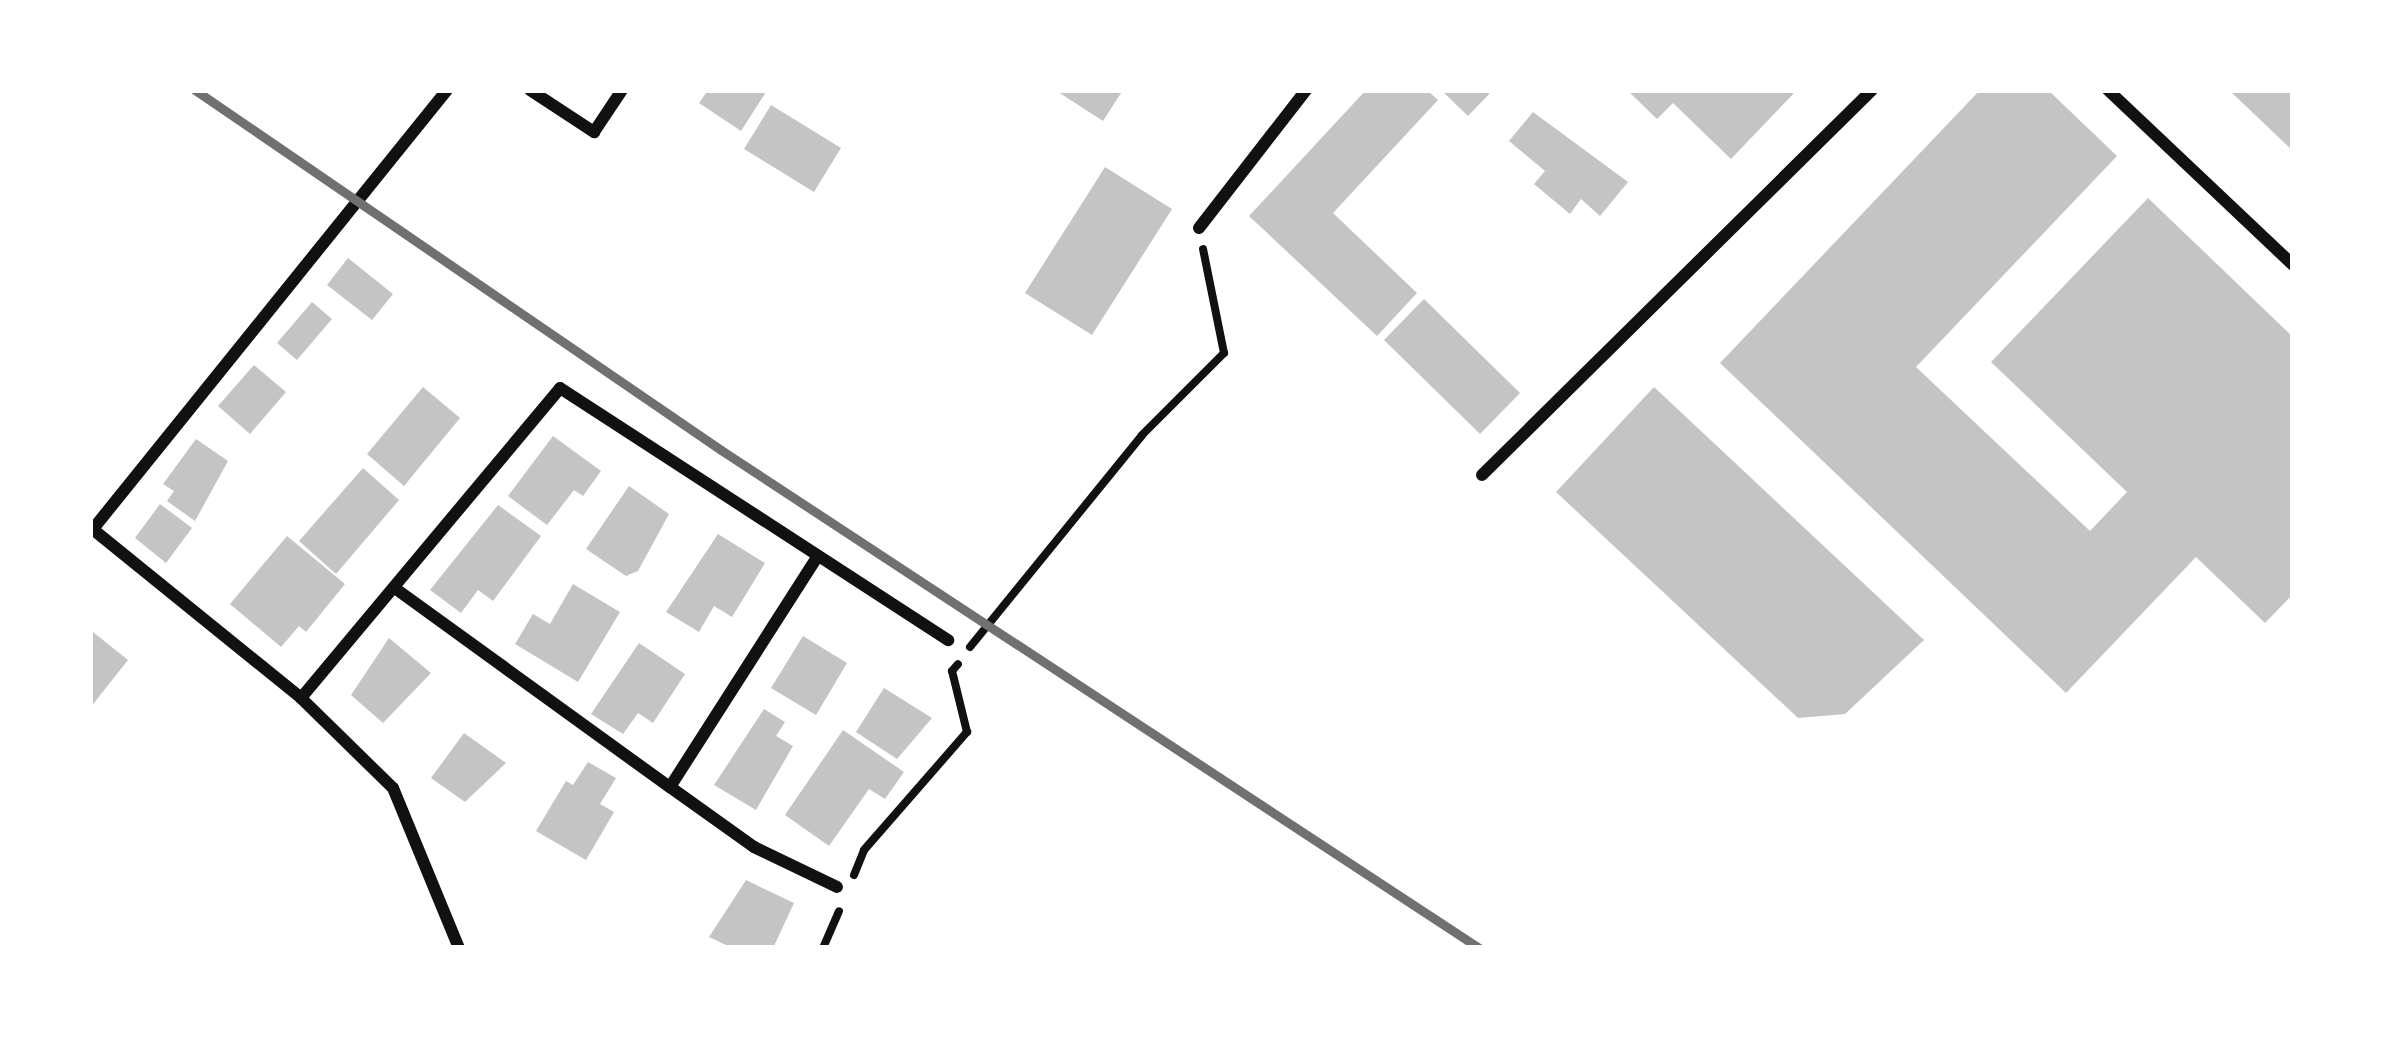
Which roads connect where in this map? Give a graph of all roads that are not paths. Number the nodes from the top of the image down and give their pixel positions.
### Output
1 (447, 90) edge
2 (530, 90) edge
3 (622, 90) edge
4 (1306, 90) edge
5 (1872, 90) edge
6 (2108, 90) edge
7 (1199, 228) road end
8 (2293, 265) edge
9 (1482, 475) dead end
10 (91, 528) edge
11 (818, 556) junction
12 (396, 589) junction
13 (947, 640) dead end
14 (301, 698) junction
15 (670, 787) junction
16 (837, 887) dead end
17 (459, 948) edge

1 - 10 street
2 - 3 street
4 - 7 street
5 - 9 street
6 - 8 street
10 - 14 street
11 - 12 street
11 - 13 street
11 - 15 street
12 - 14 street
12 - 15 street
14 - 17 street
15 - 16 street

